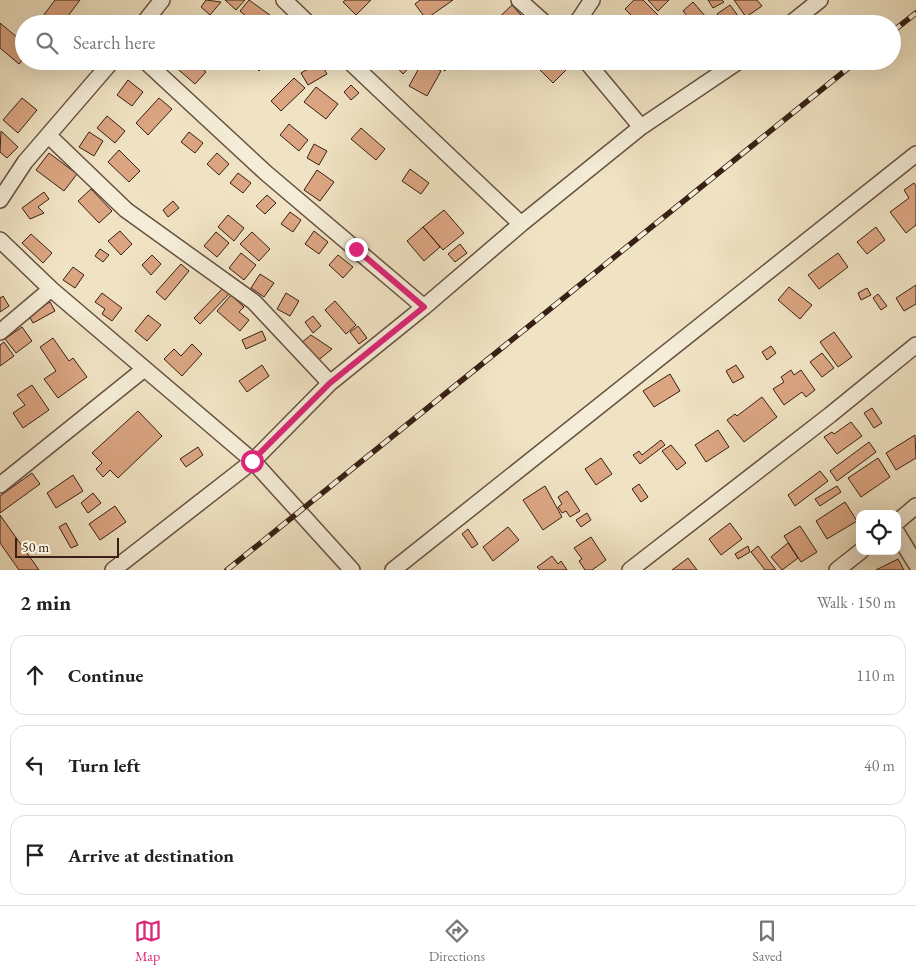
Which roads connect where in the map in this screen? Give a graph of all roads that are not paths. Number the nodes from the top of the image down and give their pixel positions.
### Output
1 (162, 0) edge
2 (284, 0) edge
3 (519, 0) edge
4 (592, 0) edge
5 (820, 0) edge
6 (150, 15) edge
7 (300, 15) edge
8 (536, 15) edge
9 (582, 15) edge
10 (801, 15) edge
11 (104, 70) edge
12 (155, 70) edge
13 (358, 70) edge
14 (593, 70) edge
15 (726, 70) edge
16 (640, 127) junction
17 (49, 136) junction
18 (916, 154) edge
19 (0, 200) edge
20 (521, 224) junction
21 (0, 240) edge
22 (50, 289) junction
23 (424, 307) junction
24 (0, 332) edge
25 (916, 345) edge
26 (143, 370) junction
27 (330, 383) junction
28 (252, 461) junction
29 (0, 485) edge
30 (916, 506) edge
31 (901, 519) edge
32 (901, 540) edge
33 (856, 555) edge
34 (916, 564) edge
35 (114, 570) edge
36 (352, 570) edge
37 (393, 570) edge
38 (630, 570) edge
39 (837, 570) edge

1 - 6 street
2 - 7 street
3 - 8 street
4 - 9 street
5 - 10 street
11 - 17 street
12 - 23 street
13 - 20 street
14 - 16 street
15 - 16 street
16 - 20 street
17 - 19 street
17 - 27 street
18 - 37 street
20 - 23 street
21 - 22 street
22 - 24 street
22 - 26 street
23 - 27 street
25 - 38 street
26 - 28 street
26 - 29 street
27 - 28 street
28 - 35 street
28 - 36 street
30 - 31 street
32 - 34 street
33 - 39 street

